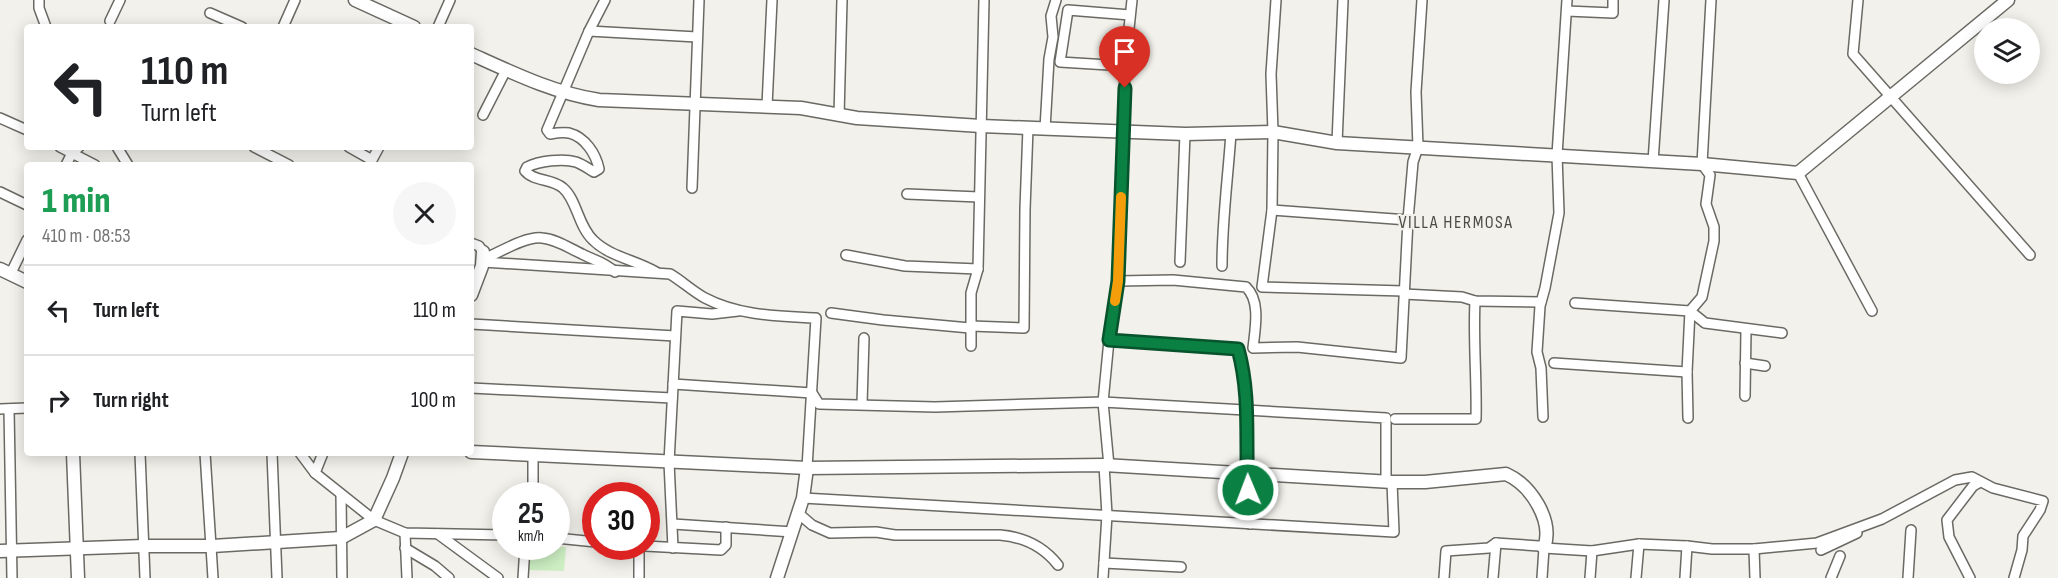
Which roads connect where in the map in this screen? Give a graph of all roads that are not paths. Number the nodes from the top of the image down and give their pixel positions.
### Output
1 (39, 0) edge
2 (120, 0) edge
3 (295, 0) edge
4 (355, 0) edge
5 (450, 0) edge
6 (605, 0) edge
7 (699, 0) edge
8 (772, 0) edge
9 (842, 0) edge
10 (984, 0) edge
11 (1056, 0) edge
12 (1132, 0) edge
13 (1276, 0) edge
14 (1343, 0) edge
15 (1422, 0) edge
16 (1567, 0) edge
17 (1613, 0) edge
18 (1664, 0) edge
19 (1711, 0) edge
20 (1858, 0) edge
21 (2008, 0) edge
22 (1567, 11) junction
23 (210, 13) dead end
24 (1130, 15) junction
25 (111, 21) dead end
26 (45, 24) edge
27 (235, 24) edge
28 (284, 24) edge
29 (407, 24) edge
30 (439, 24) edge
31 (590, 31) junction
32 (697, 37) junction
33 (474, 55) edge
34 (1125, 66) junction
35 (506, 70) junction
36 (564, 92) junction
37 (1892, 97) junction
38 (694, 104) junction
39 (767, 106) junction
40 (483, 115) dead end
41 (839, 116) junction
42 (0, 117) edge
43 (981, 126) junction
44 (1028, 128) junction
45 (24, 129) edge
46 (1045, 129) junction
47 (1124, 132) junction
48 (1273, 132) junction
49 (1231, 133) junction
50 (1185, 134) junction
51 (1337, 143) junction
52 (1418, 147) junction
53 (75, 150) edge
54 (260, 150) edge
55 (354, 150) edge
56 (377, 150) edge
57 (1557, 155) junction
58 (91, 162) edge
59 (283, 162) edge
60 (1653, 162) junction
61 (1702, 164) junction
62 (1798, 173) junction
63 (692, 188) dead end
64 (0, 192) edge
65 (907, 194) dead end
66 (979, 197) junction
67 (24, 204) edge
68 (1272, 210) junction
69 (1408, 220) junction
70 (24, 244) edge
71 (474, 244) edge
72 (846, 255) dead end
73 (2030, 255) dead end
74 (484, 257) junction
75 (1180, 262) dead end
76 (1222, 266) dead end
77 (978, 269) junction
78 (5, 272) edge
79 (615, 272) junction
80 (658, 273) junction
81 (24, 281) edge
82 (1118, 281) junction
83 (474, 286) edge
84 (1404, 293) junction
85 (1475, 301) junction
86 (1541, 302) junction
87 (1575, 303) dead end
88 (741, 311) junction
89 (1690, 311) junction
90 (1872, 311) dead end
91 (831, 313) dead end
92 (474, 324) edge
93 (971, 327) junction
94 (1746, 330) junction
95 (1782, 333) dead end
96 (675, 336) junction
97 (864, 338) dead end
98 (1109, 340) junction
99 (971, 346) dead end
100 (1554, 363) dead end
101 (1745, 363) junction
102 (1765, 366) dead end
103 (1687, 372) junction
104 (673, 384) junction
105 (474, 388) edge
106 (812, 393) junction
107 (1745, 396) dead end
108 (672, 398) junction
109 (1103, 402) junction
110 (862, 404) junction
111 (24, 408) edge
112 (4, 409) edge
113 (1248, 409) junction
114 (1543, 417) dead end
115 (1688, 418) dead end
116 (1395, 419) dead end
117 (474, 452) edge
118 (73, 456) edge
119 (140, 456) edge
120 (205, 456) edge
121 (272, 456) edge
122 (302, 456) edge
123 (322, 456) edge
124 (401, 456) edge
125 (533, 456) junction
126 (669, 462) junction
127 (1106, 465) junction
128 (807, 468) junction
129 (315, 472) junction
130 (1246, 473) junction
131 (533, 482) edge
132 (1389, 482) junction
133 (1980, 482) junction
134 (341, 494) junction
135 (803, 498) junction
136 (798, 513) junction
137 (1107, 515) junction
138 (1882, 519) junction
139 (374, 520) junction
140 (673, 524) junction
141 (1250, 524) junction
142 (726, 527) junction
143 (1911, 530) dead end
144 (793, 532) junction
145 (405, 533) junction
146 (438, 534) junction
147 (492, 535) edge
148 (341, 538) junction
149 (276, 542) junction
150 (1496, 543) junction
151 (1639, 544) junction
152 (144, 546) junction
153 (212, 546) junction
154 (1687, 546) junction
155 (660, 547) edge
156 (76, 548) junction
157 (405, 548) junction
158 (673, 548) junction
159 (1544, 548) junction
160 (1754, 549) junction
161 (1821, 550) dead end
162 (5, 551) edge
163 (1592, 551) junction
164 (1840, 556) dead end
165 (524, 560) edge
166 (639, 560) edge
167 (1104, 563) junction
168 (1058, 565) dead end
169 (1180, 567) dead end
170 (12, 578) edge
171 (78, 578) edge
172 (145, 578) edge
173 (213, 578) edge
174 (277, 578) edge
175 (342, 578) edge
176 (407, 578) edge
177 (448, 578) edge
178 (498, 578) edge
179 (523, 578) edge
180 (639, 578) edge
181 (777, 578) edge
182 (1102, 578) edge
183 (1444, 578) edge
184 (1492, 578) edge
185 (1542, 578) edge
186 (1590, 578) edge
187 (1636, 578) edge
188 (1685, 578) edge
189 (1755, 578) edge
190 (1831, 578) edge
191 (1908, 578) edge
192 (1970, 578) edge
193 (2014, 578) edge

1 - 26 street
2 - 25 street
3 - 28 street
4 - 29 street
5 - 30 street
6 - 31 street
7 - 32 street
8 - 39 street
9 - 41 street
10 - 43 street
11 - 46 street
12 - 24 street
13 - 48 street
14 - 51 street
15 - 52 street
16 - 22 street
17 - 22 street
18 - 60 street
19 - 61 street
20 - 37 street
21 - 37 street
22 - 57 street
23 - 27 street
24 - 34 street
24 - 34 street
31 - 32 street
31 - 36 street
32 - 38 street
33 - 35 street
34 - 47 street
35 - 36 street
35 - 40 street
36 - 38 street
36 - 80 street
37 - 62 street
37 - 73 street
38 - 39 street
38 - 63 street
39 - 41 street
41 - 43 street
42 - 45 street
43 - 44 street
43 - 66 street
44 - 46 street
44 - 93 street
46 - 47 street
47 - 50 street
47 - 82 street
48 - 49 street
48 - 51 street
48 - 68 street
49 - 50 street
49 - 76 street
50 - 75 street
51 - 52 street
52 - 57 street
52 - 69 street
53 - 58 street
54 - 59 street
55 - 56 street
57 - 60 street
57 - 86 street
60 - 61 street
61 - 62 street
61 - 89 street
62 - 90 street
64 - 67 street
65 - 66 street
66 - 77 street
68 - 69 street
68 - 84 street
69 - 84 street
70 - 78 street
71 - 74 street
72 - 77 street
74 - 79 street
74 - 79 street
74 - 83 street
77 - 93 street
78 - 81 street
79 - 80 street
80 - 88 street
82 - 84 street
82 - 98 street
84 - 85 street
85 - 86 street
85 - 116 street
86 - 114 street
87 - 89 street
88 - 96 street
88 - 106 street
89 - 94 street
89 - 103 street
91 - 93 street
92 - 96 street
93 - 99 street
94 - 95 street
94 - 101 street
96 - 104 street
97 - 110 street
98 - 109 street
98 - 113 street
100 - 103 street
101 - 102 street
101 - 107 street
103 - 115 street
104 - 106 street
104 - 108 street
105 - 108 street
106 - 110 street
106 - 128 street
108 - 126 street
109 - 110 street
109 - 113 street
109 - 127 street
111 - 112 street
112 - 162 street
113 - 130 street
113 - 132 street
117 - 125 street
118 - 156 street
119 - 152 street
120 - 153 street
121 - 149 street
122 - 129 street
123 - 129 street
124 - 139 street
125 - 126 street
125 - 131 street
126 - 128 street
126 - 140 street
127 - 128 street
127 - 130 street
127 - 137 street
128 - 135 street
129 - 134 street
130 - 132 street
130 - 141 street
132 - 141 street
132 - 159 street
133 - 138 street
133 - 192 street
133 - 193 street
134 - 139 street
134 - 148 street
135 - 136 street
135 - 137 street
136 - 144 street
136 - 168 street
137 - 141 street
137 - 167 street
138 - 160 street
138 - 161 street
139 - 145 street
139 - 148 street
140 - 142 street
140 - 158 street
142 - 144 street
142 - 158 street
143 - 191 street
144 - 181 street
145 - 146 street
145 - 157 street
146 - 147 street
146 - 178 street
148 - 149 street
148 - 175 street
149 - 153 street
149 - 174 street
150 - 159 street
150 - 183 street
150 - 184 street
151 - 154 street
151 - 163 street
151 - 187 street
152 - 153 street
152 - 156 street
152 - 172 street
153 - 173 street
154 - 160 street
154 - 188 street
155 - 158 street
156 - 162 street
156 - 171 street
157 - 176 street
157 - 177 street
159 - 163 street
159 - 185 street
160 - 189 street
162 - 170 street
163 - 186 street
164 - 190 street
165 - 179 street
166 - 180 street
167 - 169 street
167 - 182 street

